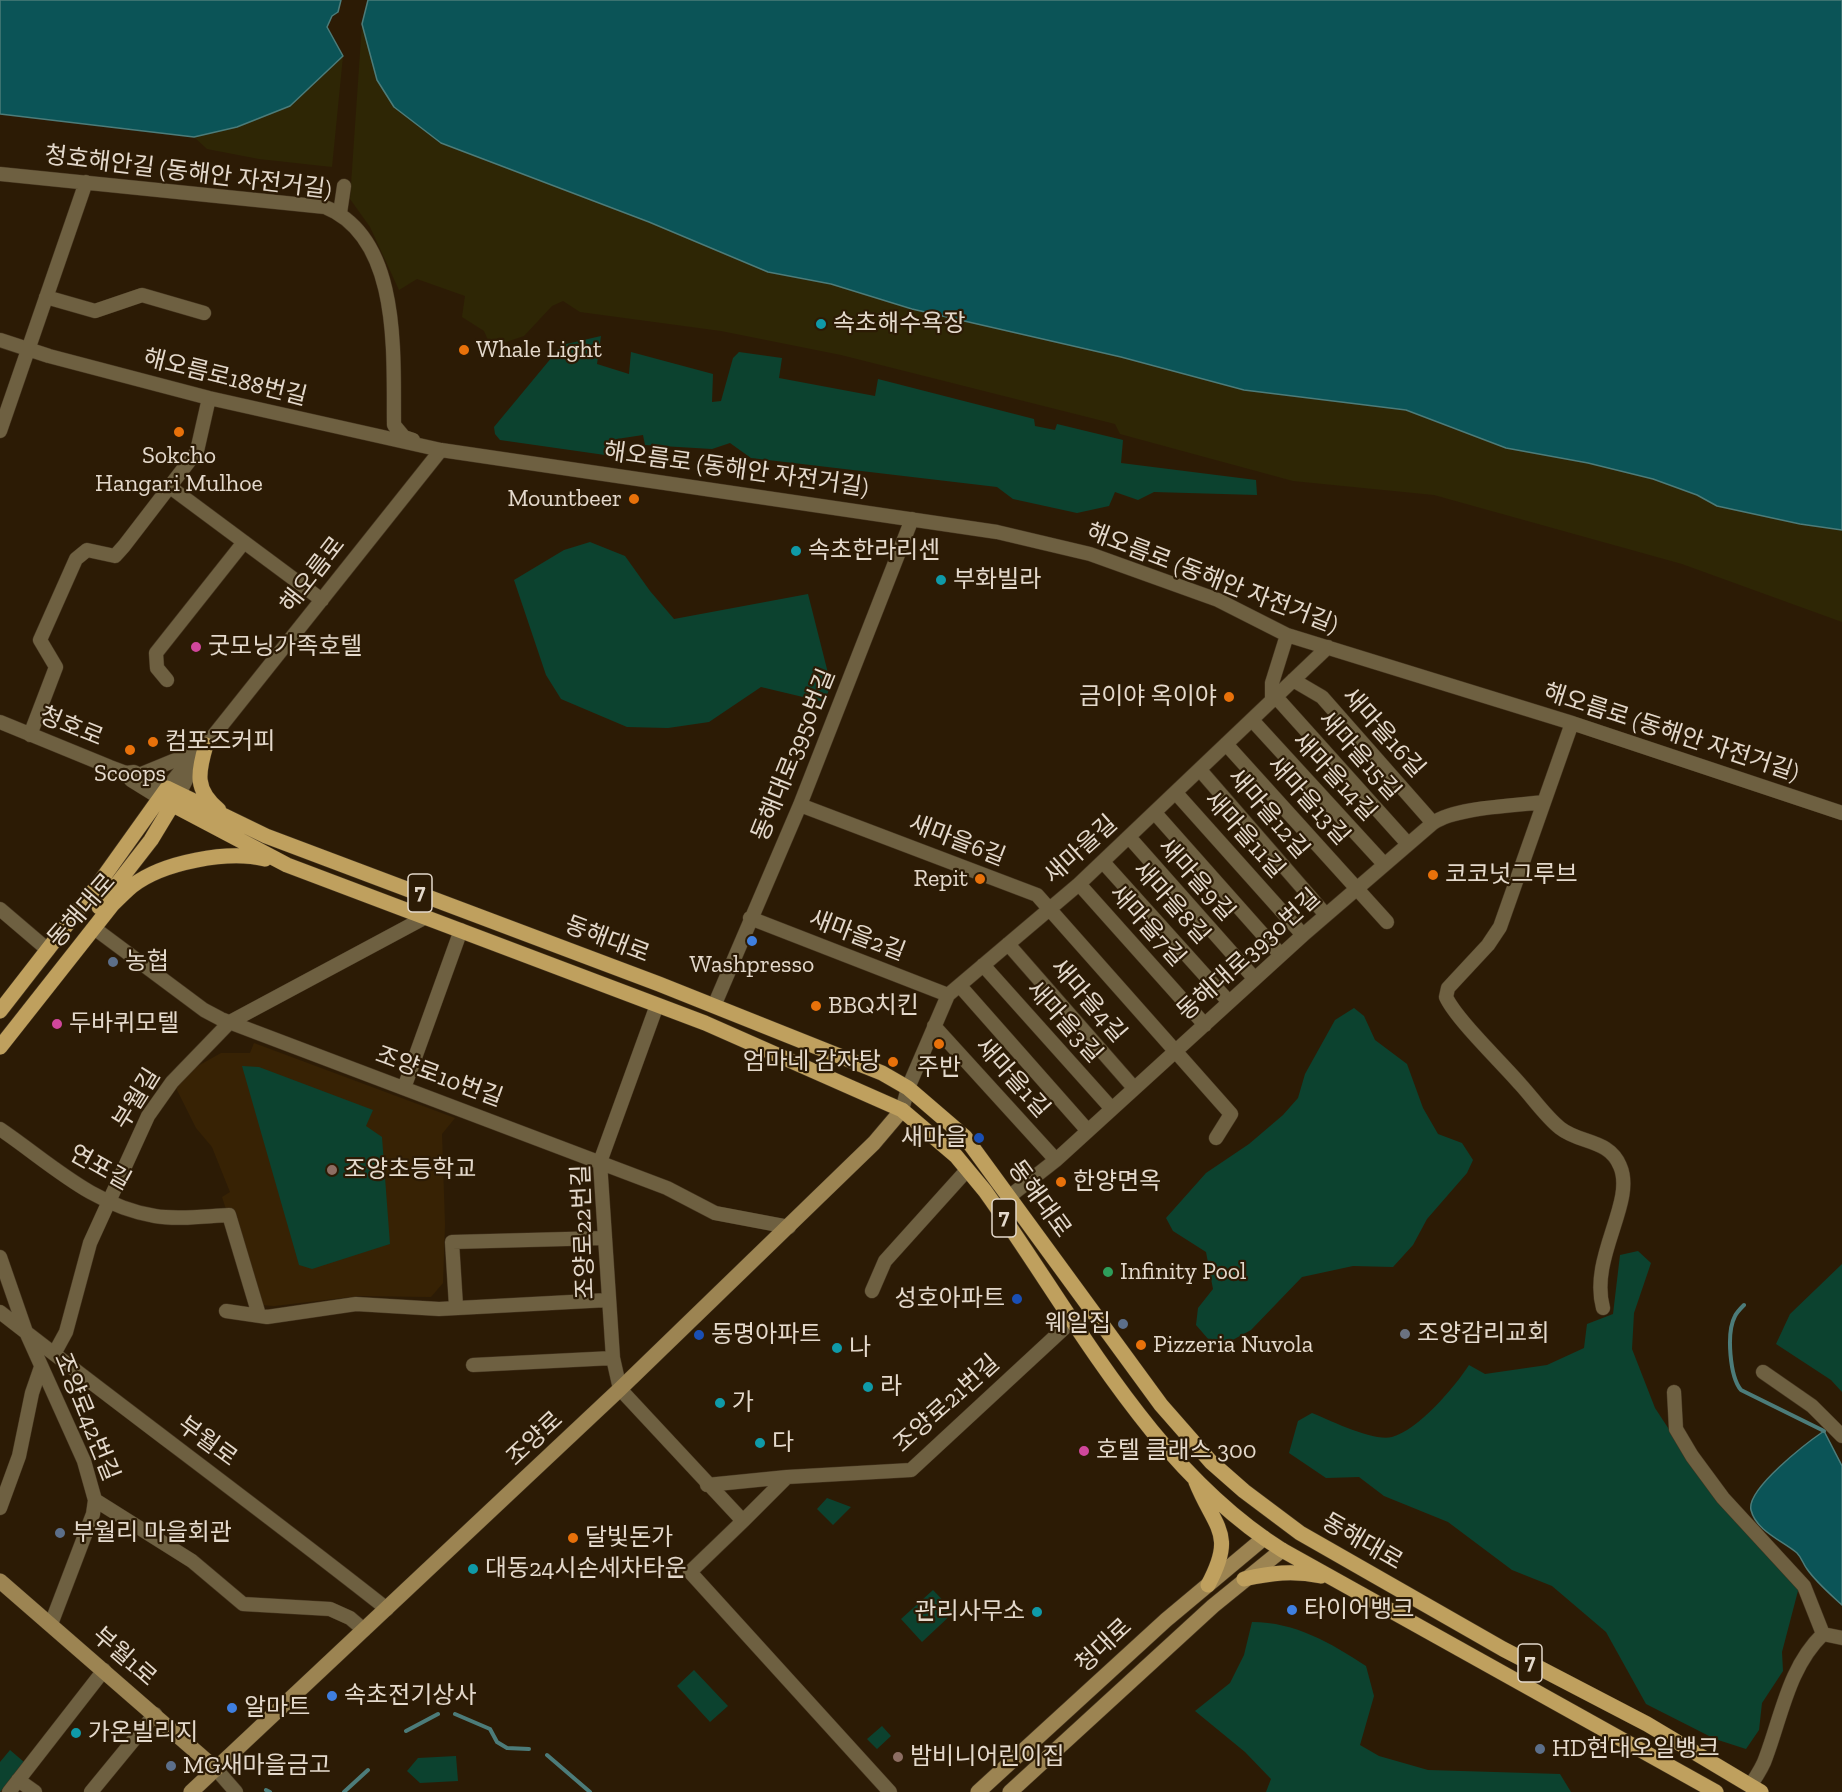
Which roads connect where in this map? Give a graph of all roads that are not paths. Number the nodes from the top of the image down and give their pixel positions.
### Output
1 (0, 174) edge
2 (86, 182) junction
3 (344, 186) dead end
4 (340, 213) junction
5 (46, 297) junction
6 (204, 313) dead end
7 (0, 339) edge
8 (29, 348) junction
9 (208, 398) junction
10 (0, 431) edge
11 (441, 450) junction
12 (170, 487) junction
13 (912, 519) junction
14 (244, 542) junction
15 (322, 600) junction
16 (1287, 635) junction
17 (1328, 647) junction
18 (167, 680) dead end
19 (1293, 680) junction
20 (1274, 699) junction
21 (1252, 720) junction
22 (0, 722) edge
23 (1572, 723) junction
24 (30, 735) junction
25 (1226, 744) junction
26 (202, 750) junction
27 (1200, 770) junction
28 (132, 774) junction
29 (1176, 793) junction
30 (170, 796) junction
31 (1544, 802) junction
32 (800, 804) junction
33 (1155, 813) junction
34 (1842, 813) edge
35 (230, 819) junction
36 (1433, 823) junction
37 (1129, 837) junction
38 (1408, 844) junction
39 (1103, 862) junction
40 (1384, 864) junction
41 (287, 865) junction
42 (1079, 884) junction
43 (1356, 888) junction
44 (1049, 908) junction
45 (0, 909) edge
46 (1326, 915) junction
47 (424, 918) junction
48 (750, 918) junction
49 (1387, 922) dead end
50 (94, 928) junction
51 (461, 930) junction
52 (1303, 935) junction
53 (1008, 944) junction
54 (48, 950) junction
55 (1281, 955) junction
56 (983, 965) junction
57 (54, 978) junction
58 (1254, 978) junction
59 (960, 986) junction
60 (664, 987) junction
61 (948, 995) junction
62 (1229, 1002) junction
63 (657, 1005) junction
64 (714, 1006) junction
65 (0, 1011) edge
66 (230, 1022) junction
67 (1205, 1025) junction
68 (934, 1026) junction
69 (0, 1047) edge
70 (1176, 1053) junction
71 (404, 1088) junction
72 (909, 1088) junction
73 (1134, 1088) junction
74 (1112, 1109) junction
75 (902, 1110) junction
76 (0, 1129) edge
77 (1088, 1131) junction
78 (1216, 1138) dead end
79 (1056, 1160) junction
80 (600, 1162) junction
81 (967, 1170) junction
82 (1010, 1196) junction
83 (108, 1203) junction
84 (789, 1227) junction
85 (604, 1238) junction
86 (0, 1257) edge
87 (872, 1291) dead end
88 (608, 1300) junction
89 (456, 1306) junction
90 (1603, 1308) dead end
91 (226, 1311) dead end
92 (0, 1312) edge
93 (259, 1315) junction
94 (1073, 1320) junction
95 (26, 1332) junction
96 (54, 1354) junction
97 (613, 1358) junction
98 (472, 1365) dead end
99 (41, 1367) junction
100 (1763, 1372) dead end
101 (620, 1389) junction
102 (1674, 1392) dead end
103 (1842, 1436) edge
104 (787, 1477) junction
105 (1194, 1479) junction
106 (707, 1485) junction
107 (95, 1500) junction
108 (0, 1508) edge
109 (742, 1521) junction
110 (1283, 1522) junction
111 (1300, 1533) junction
112 (1264, 1538) junction
113 (1282, 1550) junction
114 (1332, 1578) junction
115 (1244, 1579) junction
116 (0, 1581) edge
117 (1208, 1585) junction
118 (387, 1608) junction
119 (51, 1624) junction
120 (364, 1630) junction
121 (1823, 1634) junction
122 (1842, 1638) edge
123 (1126, 1657) junction
124 (104, 1670) junction
125 (1142, 1671) junction
126 (155, 1714) junction
127 (216, 1769) junction
128 (18, 1780) junction
129 (1756, 1789) edge
130 (9, 1792) edge
131 (35, 1792) edge
132 (91, 1792) edge
133 (191, 1792) edge
134 (236, 1792) edge
135 (891, 1792) edge
136 (978, 1792) edge
137 (1011, 1792) edge
138 (1716, 1792) edge

1 - 2 street, 청호해안길 (동해안 자전거길)
2 - 4 street, 청호해안길 (동해안 자전거길)
2 - 5 street
3 - 4 street
4 - 11 street, 청호해안길 (동해안 자전거길)
5 - 6 street
5 - 8 street
7 - 8 street, 해오름로188번길
8 - 9 street, 해오름로188번길
8 - 10 street
9 - 11 street, 해오름로188번길
9 - 12 street
11 - 13 street, 해오름로 (동해안 자전거길)
11 - 15 street, 해오름로
12 - 14 street
12 - 24 street
13 - 16 street, 해오름로 (동해안 자전거길)
13 - 32 street, 동해대로3950번길
14 - 15 street
14 - 18 street
15 - 26 street, 해오름로
16 - 17 street, 해오름로 (동해안 자전거길)
16 - 20 street
17 - 19 street, 새마을길
17 - 23 street, 해오름로 (동해안 자전거길)
19 - 20 street, 새마을길
19 - 36 street, 새마을16길
20 - 21 street, 새마을길
20 - 38 street, 새마을15길
21 - 25 street, 새마을길
21 - 40 street, 새마을14길
22 - 24 street, 청호로
23 - 31 street
23 - 34 street, 해오름로 (동해안 자전거길)
24 - 28 street, 청호로
25 - 27 street, 새마을길
25 - 43 street, 새마을13길
26 - 28 street
26 - 30 street, 해오름로
26 - 35 main road
27 - 29 street, 새마을길
27 - 46 street, 새마을12길
28 - 30 street, 청호로
29 - 33 street, 새마을길
29 - 52 street, 새마을11길
30 - 35 main road, 동해대로 / 7
30 - 41 main road, 동해대로 / 7
30 - 54 main road, 동해대로
30 - 57 main road, 동해대로 / 7
31 - 36 street, 동해대로3930번길
31 - 90 street
32 - 44 street, 새마을6길
32 - 48 street, 동해대로3950번길
33 - 37 street, 새마을길
33 - 55 street
35 - 60 main road, 동해대로 / 7
36 - 38 street, 동해대로3930번길
37 - 39 street, 새마을길
37 - 58 street, 새마을9길
38 - 40 street, 동해대로3930번길
39 - 42 street, 새마을길
39 - 62 street, 새마을8길
40 - 43 street, 동해대로3930번길
41 - 47 main road, 동해대로 / 7
41 - 50 main road, 동해대로 / 7
42 - 44 street, 새마을길
42 - 67 street, 새마을7길
43 - 46 street, 동해대로3930번길
43 - 49 street, 새마을13길
44 - 53 street, 새마을길
44 - 70 street, 새마을6길
45 - 54 street
46 - 52 street, 동해대로3930번길
47 - 51 main road, 동해대로 / 7
47 - 66 street, 부월길
48 - 61 street, 새마을2길
48 - 64 street, 동해대로3950번길
50 - 57 main road, 동해대로 / 7
50 - 66 street, 조양로10번길
51 - 63 main road, 동해대로 / 7
51 - 71 street
52 - 55 street, 동해대로3930번길
53 - 56 street, 새마을길
53 - 73 street, 새마을4길
54 - 65 main road, 동해대로
55 - 58 street, 동해대로3930번길
56 - 59 street, 새마을길
56 - 74 street, 새마을3길
57 - 69 main road, 동해대로 / 7
58 - 62 street, 동해대로3930번길
59 - 61 street, 새마을길
59 - 77 street
60 - 63 main road
60 - 64 main road, 동해대로 / 7
61 - 68 street, 새마을길
62 - 67 street, 동해대로3930번길
63 - 75 main road, 동해대로 / 7
63 - 80 street, 조양로22번길
64 - 72 main road, 동해대로 / 7
66 - 71 street, 조양로10번길
66 - 83 street, 부월길
67 - 70 street, 동해대로3930번길
68 - 72 street, 새마을길
68 - 79 street, 새마을1길
70 - 73 street, 동해대로3930번길
70 - 78 street, 새마을6길
71 - 80 street, 조양로10번길
72 - 75 street, 새마을길
72 - 82 main road, 동해대로 / 7
73 - 74 street, 동해대로3930번길
74 - 77 street, 동해대로3930번길
75 - 81 main road, 동해대로 / 7
75 - 84 street, 조양로
76 - 83 street, 연포길
77 - 79 street, 동해대로3930번길
79 - 82 street, 동해대로3930번길
80 - 84 street, 조양로10번길
80 - 85 street, 조양로22번길
81 - 87 street
81 - 94 main road, 동해대로 / 7
82 - 110 main road, 동해대로 / 7
83 - 93 street, 연포길
83 - 96 street, 부월길
84 - 101 street, 조양로
85 - 88 street, 조양로22번길
85 - 89 street
86 - 95 street, 조양로42번길
88 - 89 street
88 - 97 street, 조양로22번길
89 - 93 street
91 - 93 street
92 - 95 street, 부월로
94 - 104 street, 조양로21번길
94 - 105 main road, 동해대로 / 7
95 - 96 street, 부월로
95 - 99 street, 조양로42번길
96 - 118 street, 부월로
97 - 98 street
97 - 101 street, 조양로22번길
99 - 107 street, 조양로42번길
99 - 108 street
100 - 103 street
101 - 106 street
101 - 118 street, 조양로
102 - 121 street
104 - 106 street, 조양로21번길
104 - 109 street
105 - 112 main road, 동해대로 / 7
105 - 117 main road
106 - 109 street
107 - 119 street
107 - 120 street, 조양로42번길
109 - 135 street
110 - 111 main road, 동해대로 / 7
110 - 112 main road
111 - 113 main road
111 - 129 main road, 동해대로 / 7
112 - 113 main road, 동해대로 / 7
112 - 117 street, 청대로
113 - 114 main road, 동해대로 / 7
113 - 115 street, 청대로
114 - 115 main road
114 - 138 main road, 동해대로 / 7
115 - 125 street, 청대로
116 - 119 street, 부월1로
117 - 123 street, 청대로
118 - 120 street, 조양로
119 - 124 street, 부월1로
120 - 127 street, 조양로
121 - 122 street
121 - 129 street
123 - 125 street
123 - 136 street, 청대로
124 - 126 street, 부월1로
124 - 128 street
125 - 137 street, 청대로
126 - 127 street, 부월1로
126 - 132 street
127 - 133 street, 조양로
127 - 134 street
128 - 130 street
128 - 131 street

